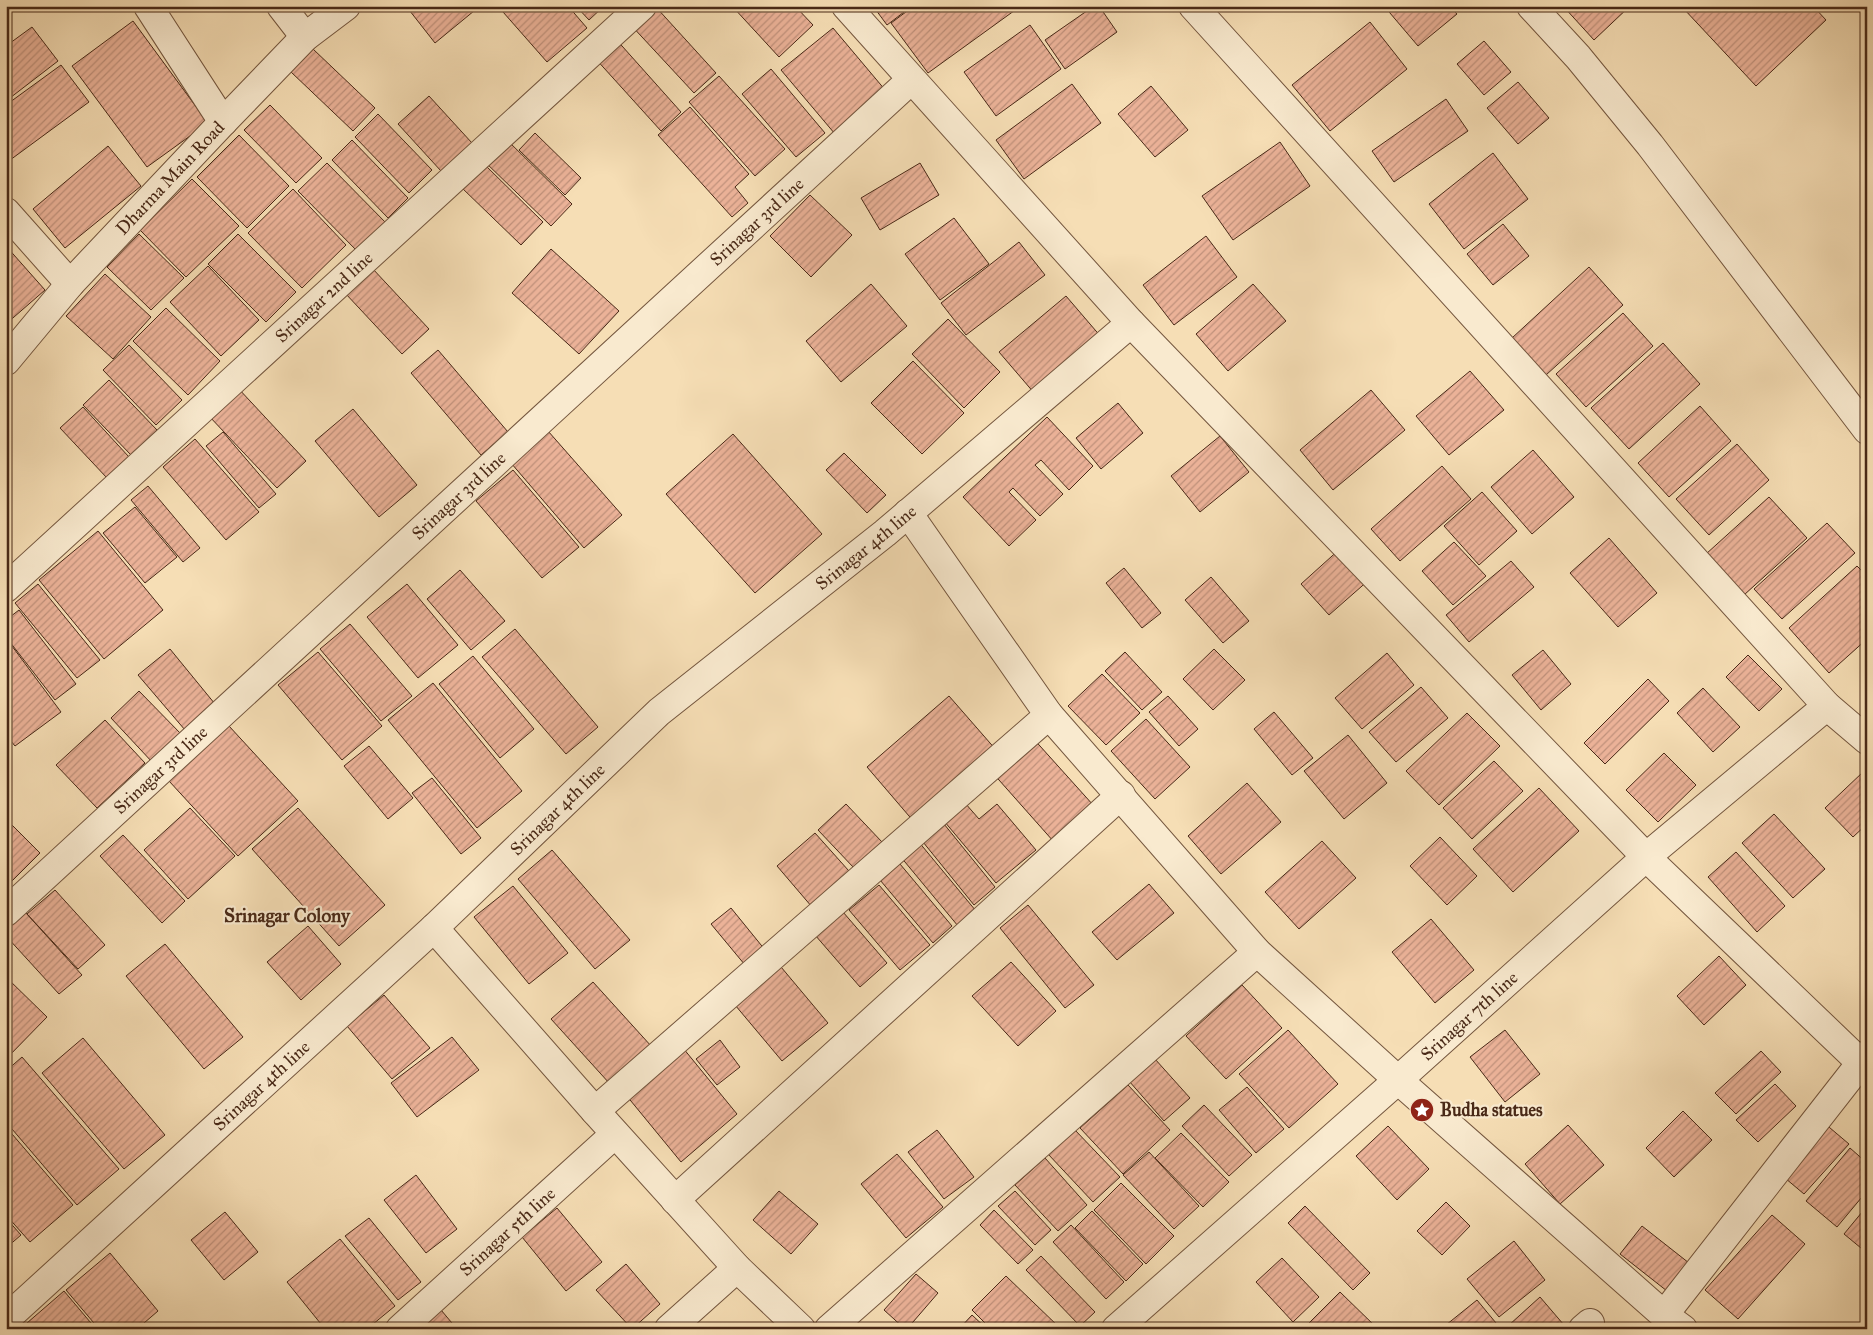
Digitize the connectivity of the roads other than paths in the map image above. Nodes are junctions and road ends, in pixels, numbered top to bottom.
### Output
1 (148, 6) edge
2 (281, 6) edge
3 (346, 6) edge
4 (642, 6) edge
5 (846, 6) edge
6 (1193, 6) edge
7 (1531, 6) edge
8 (305, 37) junction
9 (911, 80) junction
10 (223, 122) junction
11 (6, 212) edge
12 (70, 284) junction
13 (1131, 323) junction
14 (6, 361) edge
15 (1867, 430) edge
16 (908, 513) junction
17 (6, 588) edge
18 (1828, 706) junction
19 (1049, 715) junction
20 (1867, 740) edge
21 (1120, 795) junction
22 (1646, 857) junction
23 (6, 912) edge
24 (434, 928) junction
25 (1257, 952) junction
26 (1863, 1059) edge
27 (1398, 1080) junction
28 (595, 1111) junction
29 (615, 1134) junction
30 (675, 1200) junction
31 (737, 1268) junction
32 (6, 1319) edge
33 (1673, 1322) edge
34 (400, 1329) edge
35 (669, 1329) edge
36 (801, 1329) edge
37 (829, 1329) edge
38 (1116, 1329) edge

1 - 10 street
2 - 8 street
3 - 8 street, Dharma Main Road
4 - 17 street, Srinagar 2nd line
5 - 9 street
6 - 18 street
7 - 15 street
8 - 10 street, Dharma Main Road
9 - 13 street
9 - 23 street, Srinagar 3rd line
10 - 12 street, Dharma Main Road
11 - 12 street
12 - 14 street, Dharma Main Road
13 - 16 street, Srinagar 4th line
13 - 22 street
16 - 19 street
16 - 24 street, Srinagar 4th line
18 - 20 street
18 - 22 street, Srinagar 7th line
19 - 21 street
19 - 28 street
21 - 25 street
21 - 30 street
22 - 26 street
22 - 27 street, Srinagar 7th line
24 - 28 street
24 - 32 street, Srinagar 4th line
25 - 27 street
25 - 37 street
26 - 33 street
27 - 33 street
27 - 38 street, Srinagar 7th line
28 - 29 street
29 - 30 street
29 - 34 street, Srinagar 5th line
30 - 31 street
31 - 35 street
31 - 36 street

